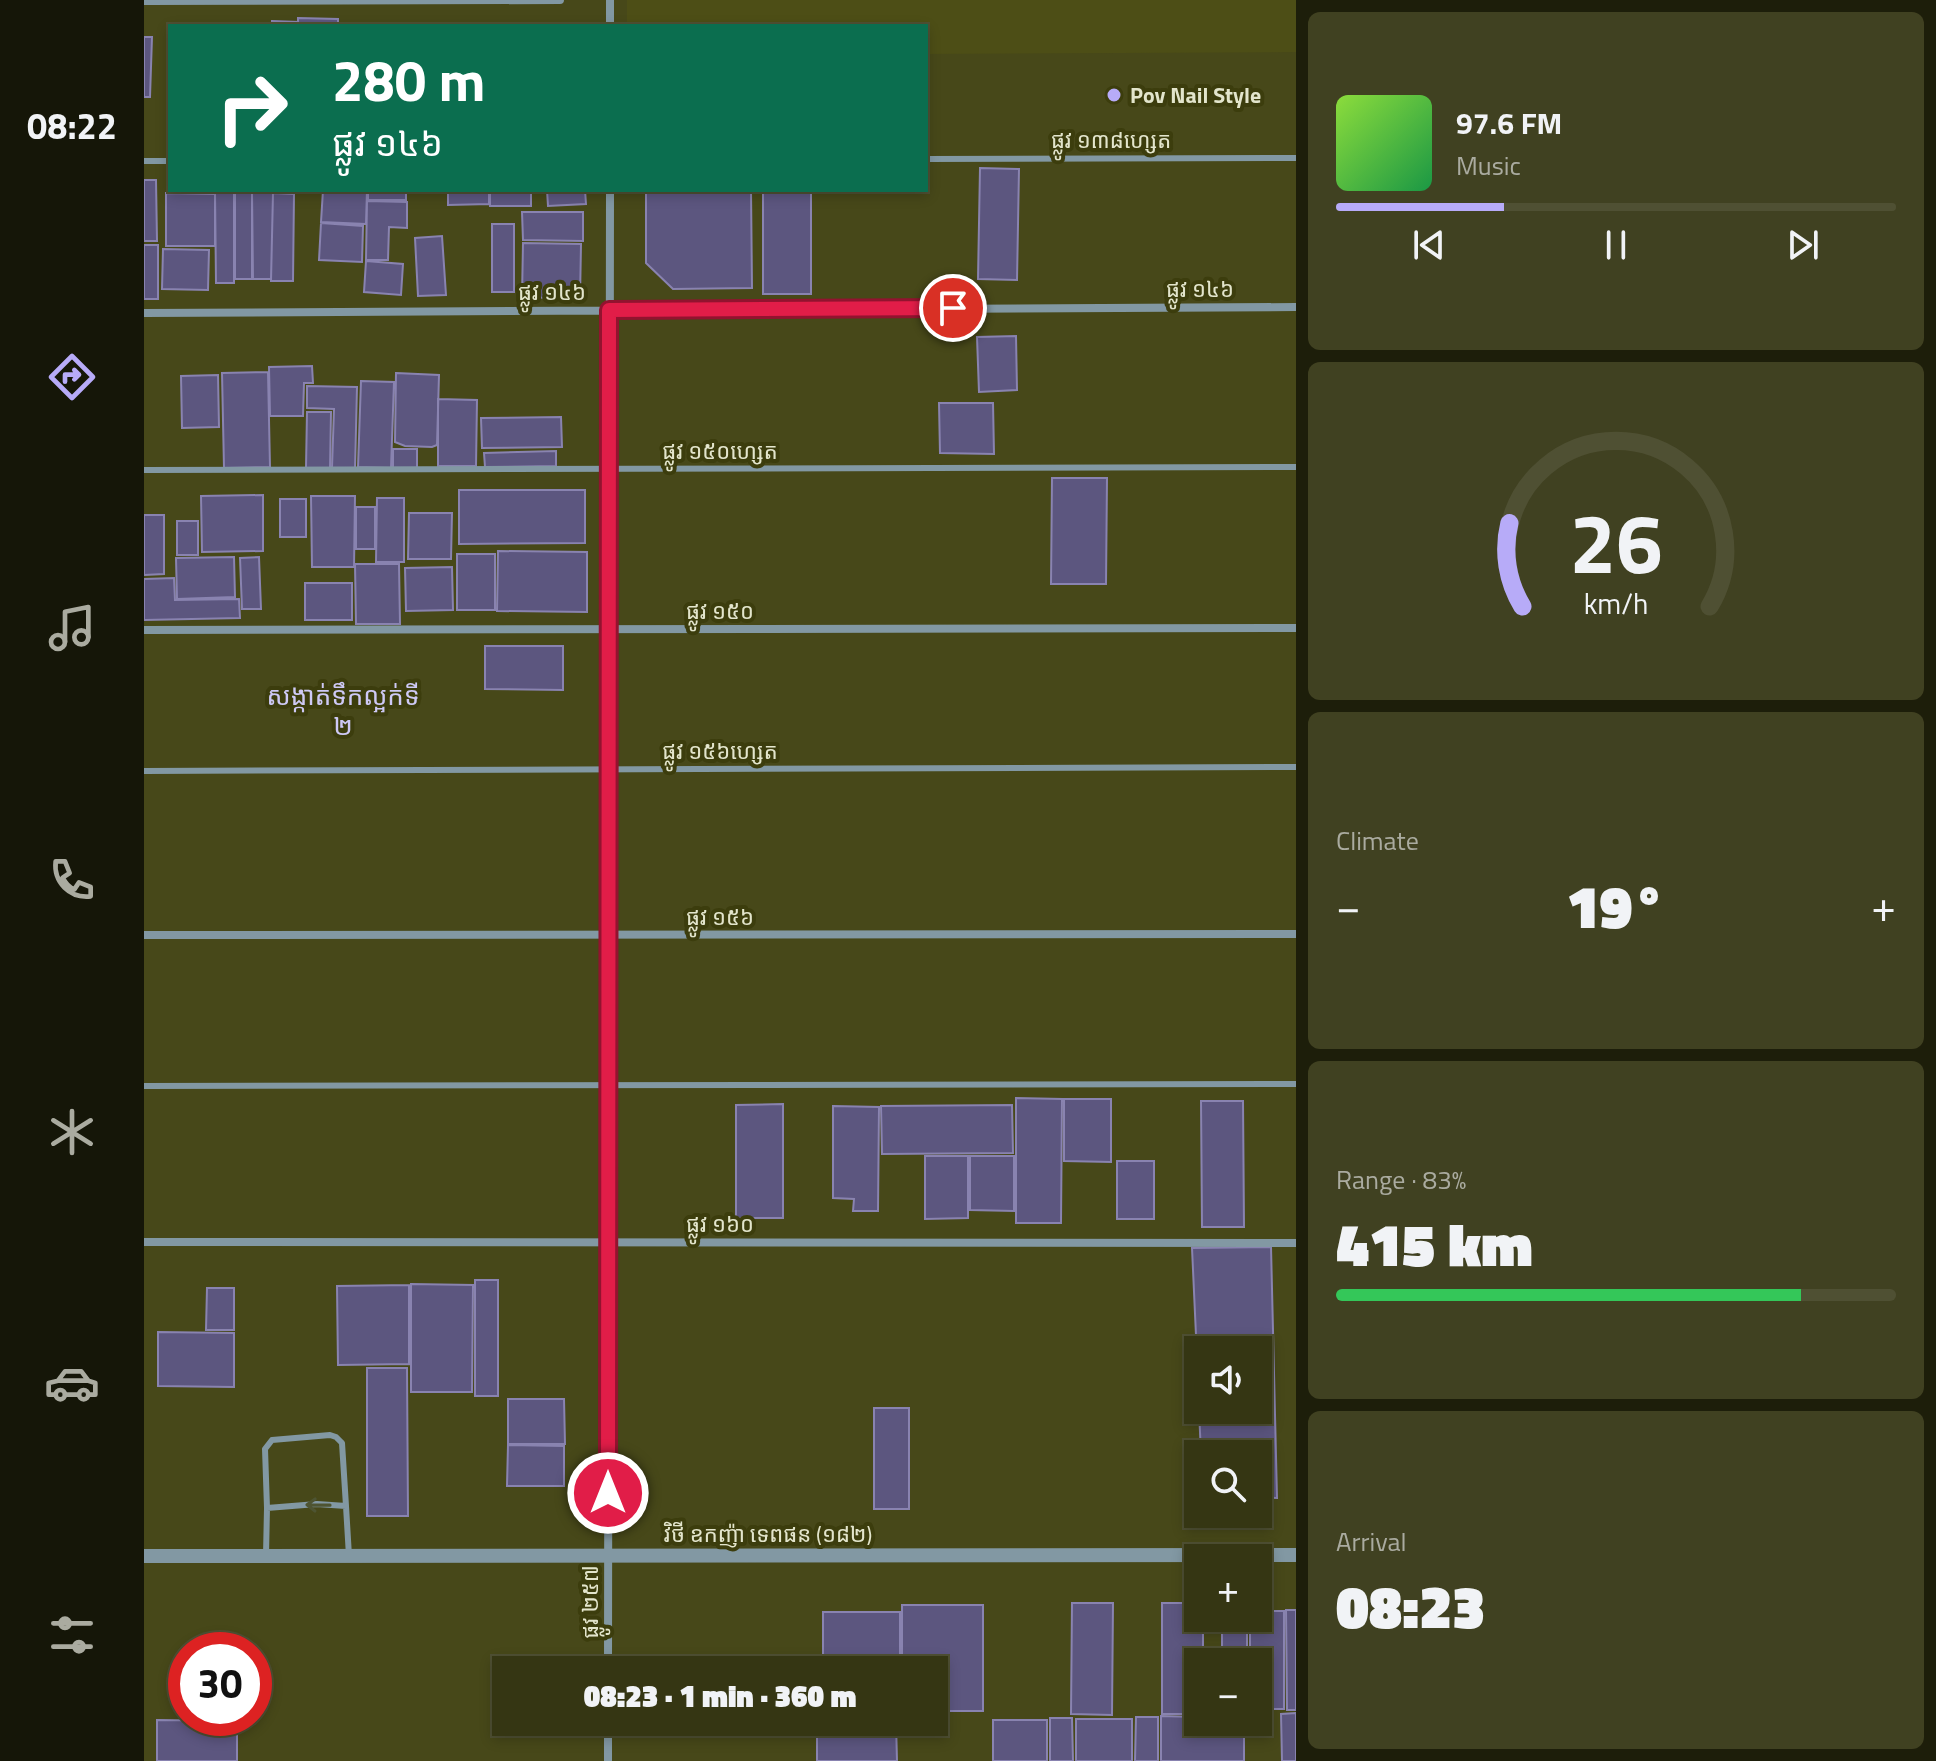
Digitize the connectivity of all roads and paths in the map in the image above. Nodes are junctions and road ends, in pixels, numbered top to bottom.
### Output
1 (560, 0) edge
2 (610, 0) edge
3 (144, 1) edge
4 (610, 24) edge
5 (1296, 158) edge
6 (928, 159) edge
7 (144, 161) edge
8 (168, 161) edge
9 (610, 192) edge
10 (1296, 307) edge
11 (609, 310) junction
12 (144, 313) edge
13 (1296, 467) edge
14 (609, 469) junction
15 (144, 470) edge
16 (1296, 628) edge
17 (609, 629) junction
18 (144, 630) edge
19 (1296, 767) edge
20 (609, 770) junction
21 (144, 771) edge
22 (1296, 934) edge
23 (144, 935) edge
24 (609, 935) junction
25 (609, 1084) junction
26 (1296, 1084) edge
27 (144, 1086) edge
28 (144, 1242) edge
29 (608, 1242) junction
30 (1296, 1243) edge
31 (346, 1506) junction
32 (267, 1508) junction
33 (1296, 1555) edge
34 (144, 1556) edge
35 (266, 1556) junction
36 (349, 1556) junction
37 (608, 1556) junction
38 (608, 1656) edge
39 (608, 1736) edge
40 (608, 1761) edge

1 - 3 street
2 - 4 street
5 - 6 lane, ផ្លូវ ១៣៨ហ្សេត
7 - 8 lane
9 - 11 street, ផ្លូវ ២៥៧
10 - 11 street, ផ្លូវ ១៤៦
11 - 12 street, ផ្លូវ ១៤៦
11 - 14 street, ផ្លូវ ២៥៧
13 - 14 lane, ផ្លូវ ១៥០ហ្សេត
14 - 15 lane, ផ្លូវ ១៥០ហ្សេត
14 - 17 street, ផ្លូវ ២៥៧
16 - 17 street, ផ្លូវ ១៥០
17 - 18 street, ផ្លូវ ១៥០
17 - 20 street, ផ្លូវ ២៥៧
19 - 20 lane, ផ្លូវ ១៥៦ហ្សេត
20 - 21 lane, ផ្លូវ ១៥៦ហ្សេត
20 - 24 street, ផ្លូវ ២៥៧
22 - 24 street, ផ្លូវ ១៥៦
23 - 24 street, ផ្លូវ ១៥៦
24 - 25 street, ផ្លូវ ២៥៧
25 - 26 lane
25 - 27 lane
25 - 29 street, ផ្លូវ ២៥៧
28 - 29 street, ផ្លូវ ១៦០
29 - 30 street, ផ្លូវ ១៦០
29 - 37 street, ផ្លូវ ២៥៧
31 -> 32 lane
31 - 32 lane
31 - 36 lane
32 - 35 lane
33 - 37 street, វិថី ឧកញ៉ា ទេពផន (១៨២)
34 - 35 street, វិថី ឧកញ៉ា ទេពផន (១៨២)
35 - 36 street, វិថី ឧកញ៉ា ទេពផន (១៨២)
36 - 37 street, វិថី ឧកញ៉ា ទេពផន (១៨២)
37 - 38 street, ផ្លូវ ២៥៧
39 - 40 street

